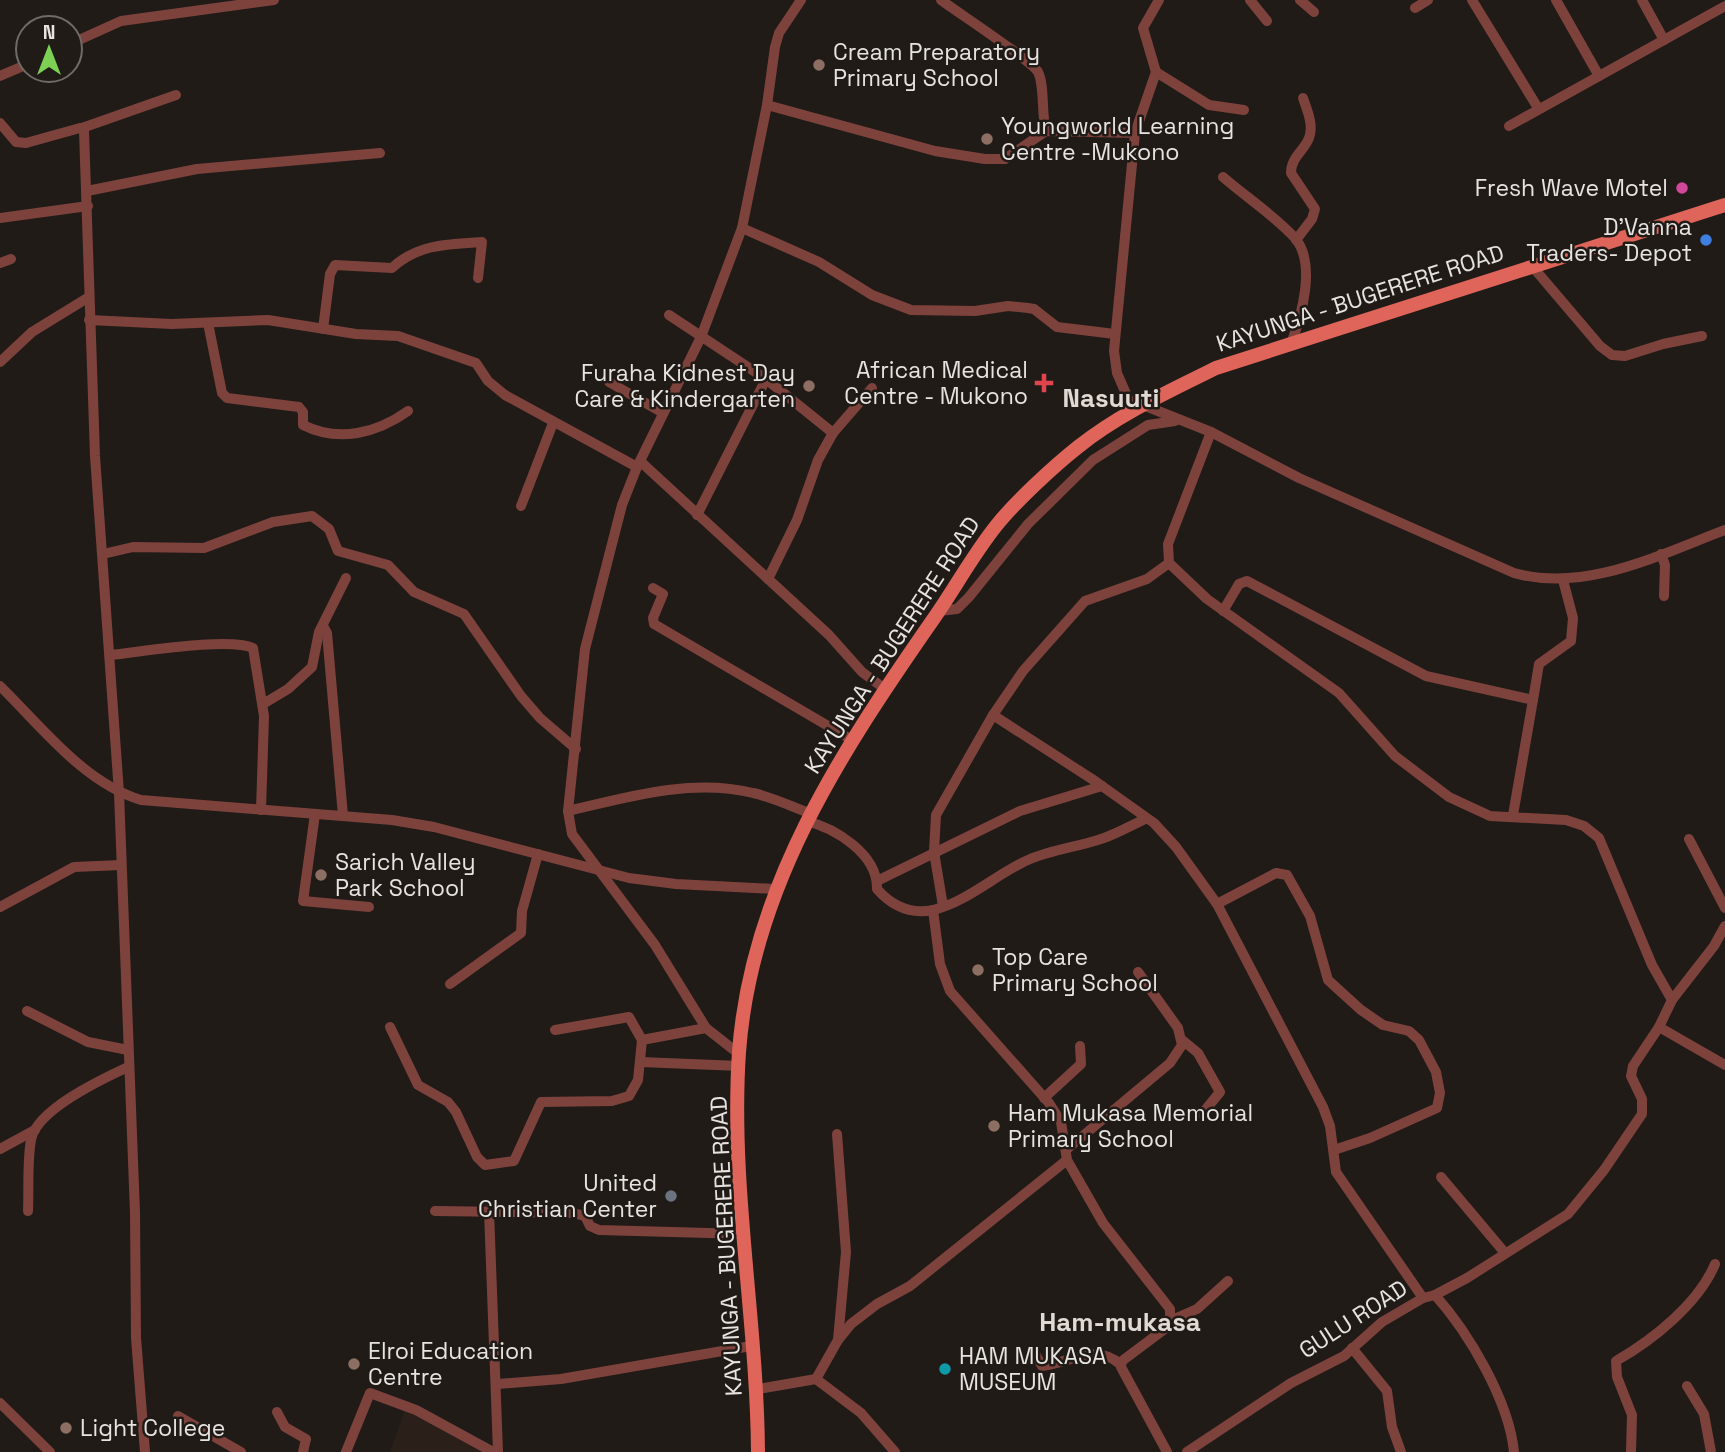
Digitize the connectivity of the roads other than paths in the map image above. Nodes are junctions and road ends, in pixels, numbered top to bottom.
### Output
1 (179, 0) edge
2 (274, 0) edge
3 (802, 0) edge
4 (941, 0) edge
5 (1159, 0) edge
6 (1250, 0) edge
7 (1300, 0) edge
8 (1429, 0) edge
9 (1472, 0) edge
10 (1556, 0) edge
11 (1642, 0) edge
12 (1725, 6) edge
13 (1415, 8) dead end
14 (1314, 12) dead end
15 (184, 13) junction
16 (1267, 21) dead end
17 (84, 38) edge
18 (1664, 40) junction
19 (1156, 72) junction
20 (1599, 76) junction
21 (176, 95) dead end
22 (1303, 98) dead end
23 (767, 105) junction
24 (1538, 108) junction
25 (1244, 110) dead end
26 (0, 123) edge
27 (1509, 126) dead end
28 (82, 128) junction
29 (1046, 131) junction
30 (1135, 133) junction
31 (380, 153) dead end
32 (1223, 177) dead end
33 (87, 191) junction
34 (88, 206) junction
35 (1723, 210) edge
36 (0, 218) edge
37 (742, 228) junction
38 (1296, 240) junction
39 (1532, 266) junction
40 (478, 278) dead end
41 (89, 297) junction
42 (669, 316) dead end
43 (89, 320) junction
44 (208, 323) junction
45 (323, 329) junction
46 (1115, 334) junction
47 (1702, 336) dead end
48 (701, 337) junction
49 (1291, 344) junction
50 (0, 362) edge
51 (766, 379) junction
52 (609, 382) dead end
53 (872, 388) dead end
54 (1138, 408) junction
55 (408, 411) dead end
56 (663, 413) junction
57 (1178, 421) junction
58 (553, 423) junction
59 (1211, 432) junction
60 (833, 433) junction
61 (639, 464) junction
62 (521, 506) dead end
63 (697, 515) junction
64 (1725, 530) edge
65 (103, 554) junction
66 (1661, 554) junction
67 (1169, 563) junction
68 (346, 578) dead end
69 (768, 579) junction
70 (1563, 580) junction
71 (653, 588) dead end
72 (1664, 596) dead end
73 (939, 611) junction
74 (1223, 611) junction
75 (323, 626) junction
76 (110, 655) junction
77 (0, 686) edge
78 (885, 688) junction
79 (1533, 701) junction
80 (263, 704) junction
81 (993, 715) junction
82 (852, 740) junction
83 (576, 749) junction
84 (1102, 786) junction
85 (119, 793) junction
86 (261, 810) junction
87 (568, 811) junction
88 (315, 814) junction
89 (1513, 815) junction
90 (343, 816) junction
91 (807, 817) junction
92 (1145, 819) junction
93 (1689, 839) dead end
94 (934, 852) junction
95 (538, 854) junction
96 (121, 865) junction
97 (604, 872) junction
98 (877, 881) junction
99 (775, 889) junction
100 (1217, 904) junction
101 (0, 907) edge
102 (369, 907) dead end
103 (938, 908) junction
104 (1725, 908) edge
105 (1725, 926) edge
106 (1714, 946) junction
107 (1725, 954) edge
108 (1138, 972) dead end
109 (450, 984) dead end
110 (1672, 1000) junction
111 (27, 1011) dead end
112 (390, 1027) dead end
113 (1659, 1027) junction
114 (706, 1028) junction
115 (555, 1030) dead end
116 (1181, 1039) junction
117 (642, 1040) junction
118 (1080, 1046) dead end
119 (128, 1050) junction
120 (739, 1060) junction
121 (640, 1062) junction
122 (1725, 1065) edge
123 (128, 1067) junction
124 (1044, 1098) junction
125 (1202, 1114) dead end
126 (34, 1130) junction
127 (837, 1133) dead end
128 (0, 1149) edge
129 (1334, 1150) junction
130 (1066, 1155) junction
131 (1441, 1177) dead end
132 (28, 1210) dead end
133 (435, 1210) dead end
134 (489, 1212) junction
135 (745, 1234) junction
136 (1505, 1253) junction
137 (1715, 1264) dead end
138 (1228, 1281) dead end
139 (1436, 1295) junction
140 (1423, 1298) junction
141 (1172, 1320) junction
142 (838, 1340) junction
143 (751, 1346) junction
144 (1352, 1348) junction
145 (1033, 1350) dead end
146 (1121, 1365) junction
147 (816, 1379) junction
148 (498, 1384) junction
149 (1687, 1386) dead end
150 (758, 1389) junction
151 (1, 1406) edge
152 (277, 1412) dead end
153 (178, 1416) dead end
154 (50, 1452) edge
155 (145, 1452) edge
156 (241, 1452) edge
157 (303, 1452) edge
158 (346, 1452) edge
159 (493, 1452) edge
160 (498, 1452) edge
161 (758, 1452) edge
162 (895, 1452) edge
163 (1167, 1452) edge
164 (1187, 1452) edge
165 (1401, 1452) edge
166 (1514, 1452) edge
167 (1632, 1452) edge
168 (1711, 1452) edge

1 - 15 street
2 - 15 street
3 - 23 street
4 - 29 street
5 - 19 street
6 - 16 street
7 - 14 street
8 - 13 street
9 - 24 street
10 - 20 street
11 - 18 street
12 - 18 street
15 - 17 street
18 - 20 street
19 - 25 street
19 - 30 street
20 - 24 street
21 - 28 street
22 - 38 street
23 - 29 street
23 - 37 street
24 - 27 street
26 - 28 street
28 - 33 street
29 - 30 street
30 - 46 street
31 - 33 street
32 - 38 street
33 - 34 street
34 - 36 street
34 - 41 street
35 - 39 main road, KAYUNGA - BUGERERE ROAD
37 - 46 street
37 - 48 street
38 - 49 street
39 - 47 street
39 - 49 main road, KAYUNGA - BUGERERE ROAD
40 - 45 street
41 - 43 street
41 - 50 street
42 - 48 street
43 - 44 street
43 - 65 street
44 - 45 street
44 - 55 street
45 - 58 street
46 - 54 street
48 - 51 street
48 - 56 street
49 - 54 main road, KAYUNGA - BUGERERE ROAD
51 - 60 street
51 - 63 street
52 - 56 street
53 - 60 street
54 - 57 street
54 - 73 main road, KAYUNGA - BUGERERE ROAD
56 - 61 street
57 - 59 street
57 - 73 street
58 - 61 street
58 - 62 street
59 - 67 street
59 - 70 street
60 - 69 street
61 - 63 street
61 - 83 street
63 - 69 street
64 - 66 street
65 - 76 street
65 - 83 street
66 - 70 street
66 - 72 street
67 - 74 street
67 - 81 street
68 - 75 street
69 - 78 street
70 - 79 street
71 - 82 street
73 - 78 main road, KAYUNGA - BUGERERE ROAD
74 - 79 street
74 - 89 street
75 - 80 street
75 - 90 street
76 - 80 street
76 - 85 street
77 - 85 street
78 - 82 main road, KAYUNGA - BUGERERE ROAD
79 - 89 street
80 - 86 street
81 - 84 street
81 - 94 street
82 - 91 main road, KAYUNGA - BUGERERE ROAD
83 - 87 street
84 - 92 street
84 - 94 street
85 - 86 street
85 - 96 street
86 - 88 street
87 - 91 street
87 - 97 street
88 - 90 street
88 - 102 street
89 - 110 street
90 - 95 street
91 - 98 street
91 - 99 main road, KAYUNGA - BUGERERE ROAD
92 - 100 street
92 - 103 street
93 - 104 street
94 - 98 street
94 - 103 street
95 - 97 street
95 - 109 street
96 - 101 street
96 - 119 street
97 - 99 street
97 - 114 street
98 - 103 street
99 - 120 main road, KAYUNGA - BUGERERE ROAD
100 - 129 street
100 - 129 street
103 - 124 street
105 - 106 street
106 - 107 street
106 - 110 street
108 - 116 street
110 - 113 street
111 - 119 street
112 - 121 street
113 - 122 street
113 - 136 street, GULU ROAD
114 - 117 street
114 - 120 street
115 - 117 street
116 - 125 street
116 - 130 street
117 - 121 street
118 - 124 street
119 - 123 street
120 - 121 street
120 - 135 main road, KAYUNGA - BUGERERE ROAD
123 - 126 street
123 - 155 street
124 - 130 street
126 - 128 street
126 - 132 street
127 - 142 street
129 - 140 street
130 - 141 street
130 - 142 street
131 - 136 street
133 - 134 street
134 - 135 street
134 - 148 street
135 - 143 main road, KAYUNGA - BUGERERE ROAD
136 - 139 street, GULU ROAD
137 - 167 street
138 - 141 street
139 - 140 street, GULU ROAD
139 - 166 street
140 - 144 street, GULU ROAD
141 - 146 street
142 - 147 street
143 - 148 street
143 - 150 main road, KAYUNGA - BUGERERE ROAD
144 - 164 street, GULU ROAD
144 - 165 street
145 - 146 street
146 - 163 street
147 - 150 street
147 - 162 street
148 - 160 street
149 - 168 street
150 - 161 main road, KAYUNGA - BUGERERE ROAD
151 - 154 street
152 - 157 street
153 - 156 street
158 - 159 street

